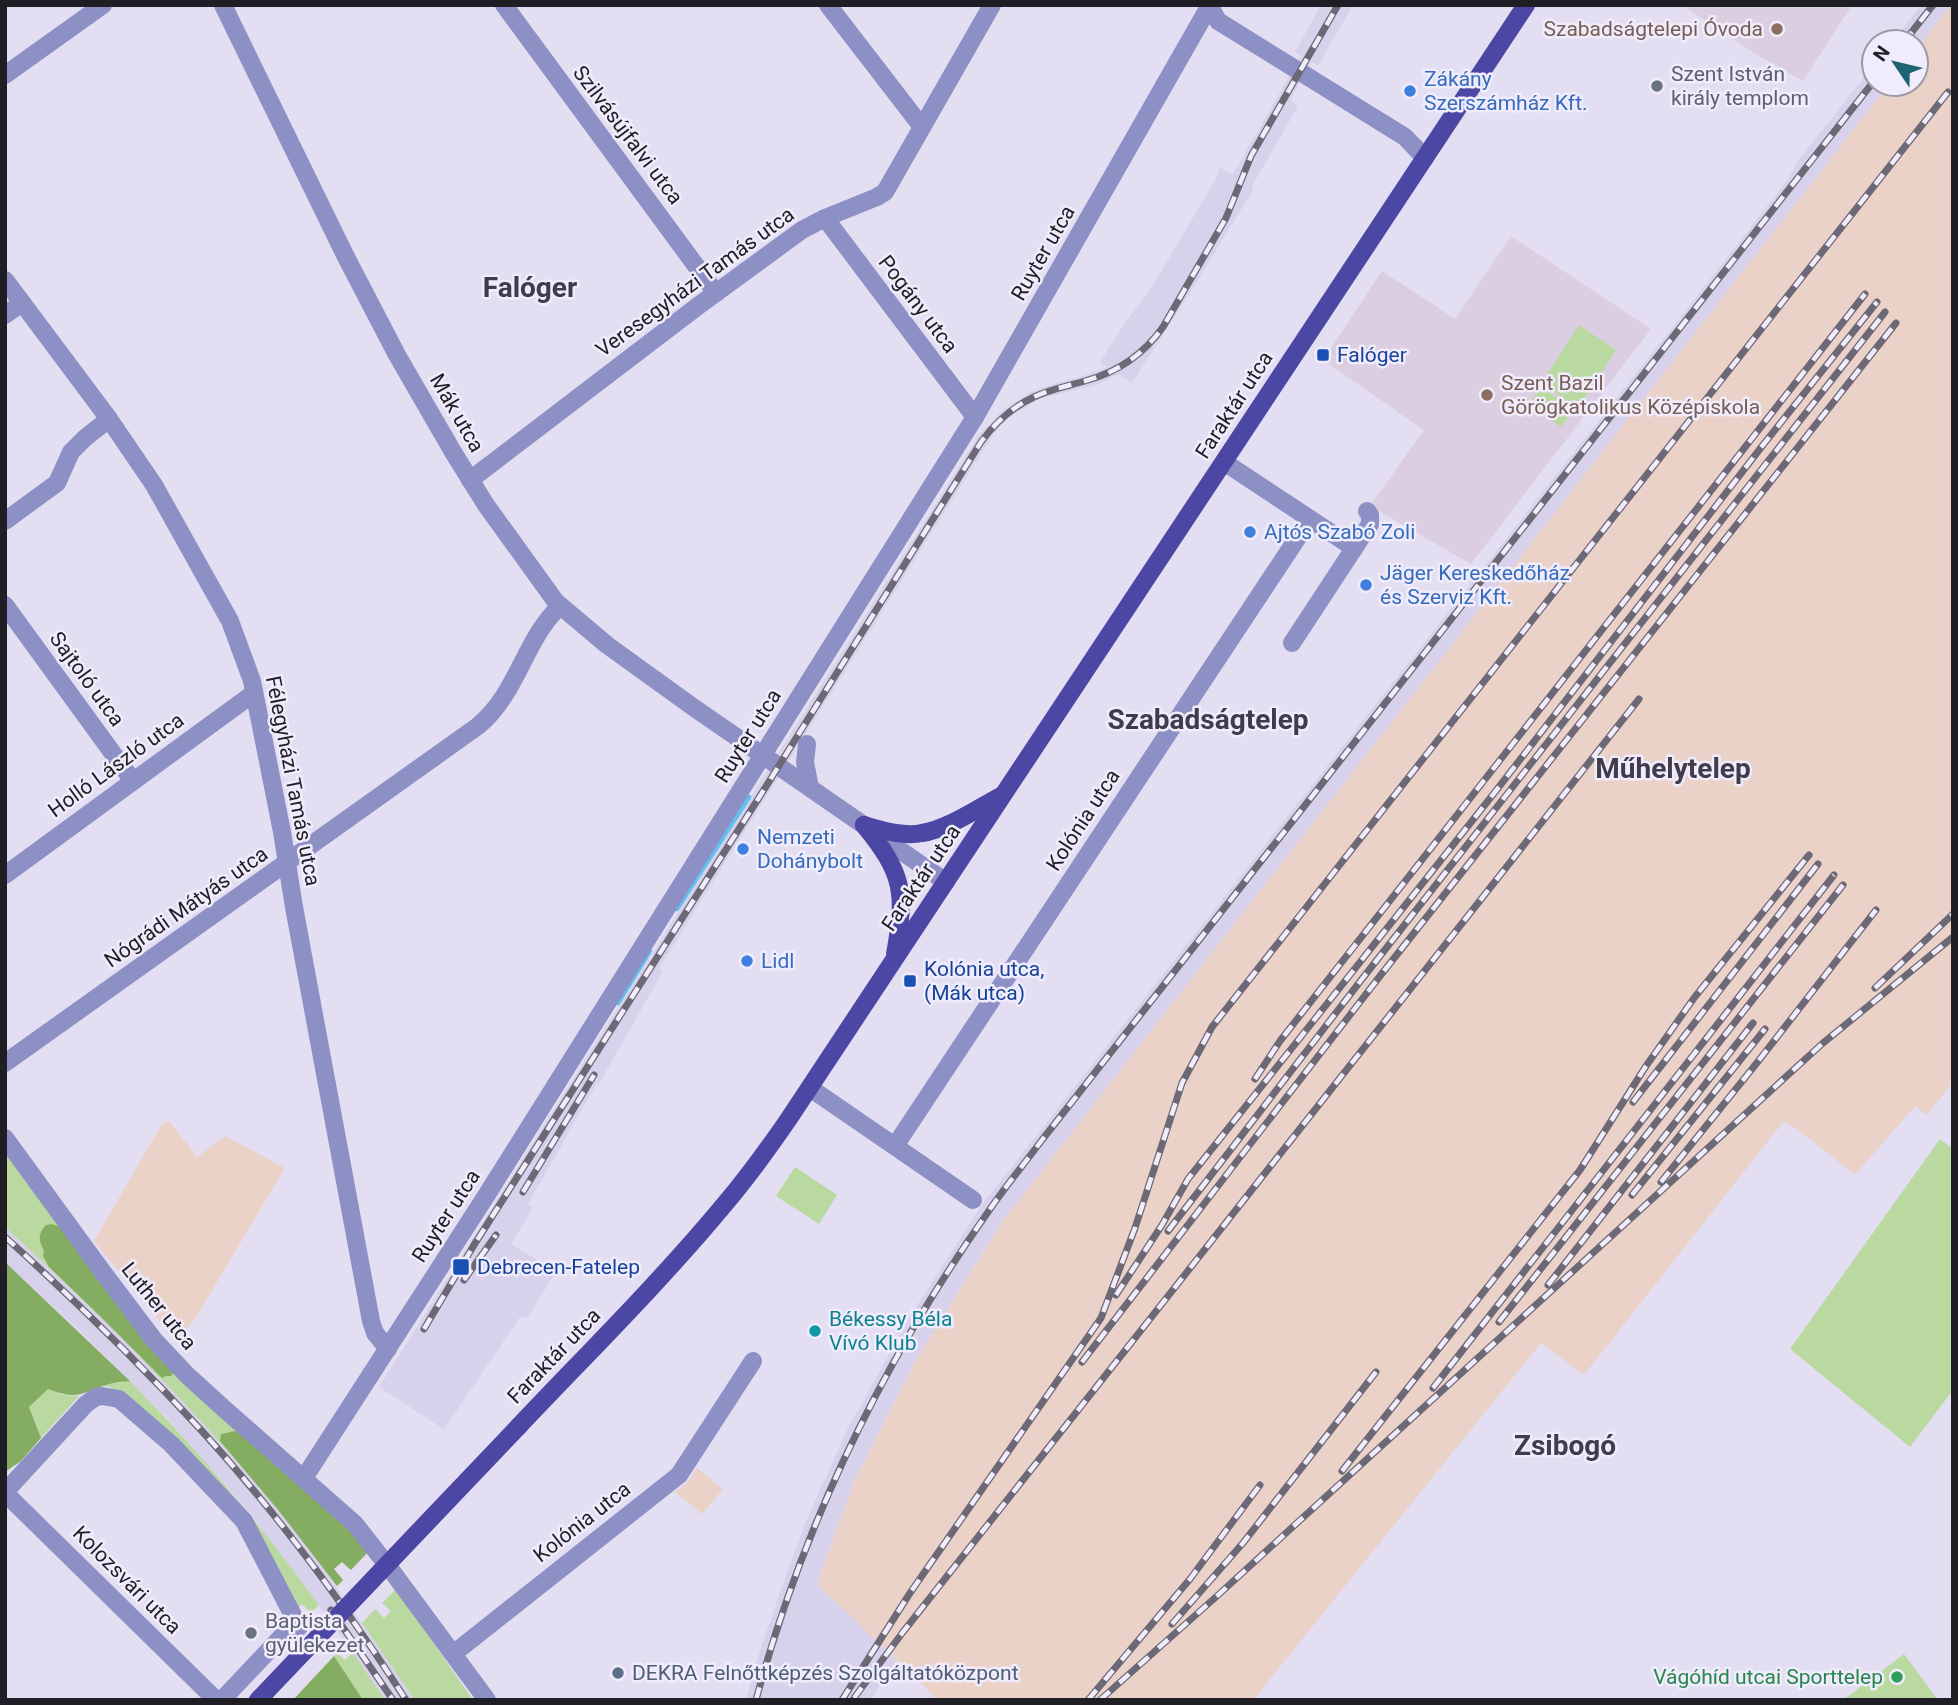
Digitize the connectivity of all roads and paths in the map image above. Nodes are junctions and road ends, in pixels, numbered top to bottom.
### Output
1 (103, 5) edge
2 (223, 5) edge
3 (503, 5) edge
4 (828, 5) edge
5 (992, 5) edge
6 (1209, 5) edge
7 (1526, 5) edge
8 (5, 75) edge
9 (922, 127) junction
10 (1425, 158) junction
11 (825, 218) junction
12 (5, 280) edge
13 (716, 293) junction
14 (22, 303) junction
15 (5, 315) edge
16 (975, 417) junction
17 (109, 419) junction
18 (1224, 463) junction
19 (470, 480) junction
20 (1367, 511) dead end
21 (1310, 519) junction
22 (5, 521) edge
23 (1354, 548) junction
24 (5, 605) edge
25 (560, 606) junction
26 (1292, 643) dead end
27 (254, 693) junction
28 (807, 744) dead end
29 (762, 757) junction
30 (133, 781) junction
31 (810, 788) junction
32 (1005, 793) junction
33 (864, 825) junction
34 (287, 862) junction
35 (5, 874) edge
36 (946, 883) junction
37 (893, 962) junction
38 (5, 1063) edge
39 (810, 1088) junction
40 (5, 1138) edge
41 (895, 1146) junction
42 (973, 1200) dead end
43 (388, 1349) junction
44 (753, 1361) dead end
45 (304, 1478) junction
46 (5, 1492) edge
47 (453, 1654) junction
48 (216, 1700) edge
49 (222, 1700) edge
50 (258, 1700) edge
51 (487, 1700) edge

1 - 8 street
2 - 19 street, Mák utca
3 - 13 street, Szilvásújfalvi utca
4 - 9 street
5 - 9 street, Veresegyházi Tamás utca
6 - 10 street
6 - 16 street, Ruyter utca
7 - 10 main road, Faraktár utca
9 - 11 street, Veresegyházi Tamás utca
10 - 18 main road, Faraktár utca
11 - 13 street, Veresegyházi Tamás utca
11 - 16 street, Pogány utca
12 - 14 street, Félegyházi Tamás utca
13 - 19 street, Veresegyházi Tamás utca
14 - 15 street
14 - 17 street, Félegyházi Tamás utca
16 - 29 street, Ruyter utca
17 - 22 street
17 - 27 street, Félegyházi Tamás utca
18 - 21 street
18 - 32 main road, Faraktár utca
19 - 25 street, Mák utca
20 - 23 street
21 - 23 street
21 - 41 street, Kolónia utca
23 - 26 street
24 - 30 street, Sajtoló utca
25 - 29 street, Mák utca
25 - 34 street, Nógrádi Mátyás utca
27 - 30 street, Holló László utca
27 - 34 street, Félegyházi Tamás utca
28 - 31 street
29 - 31 street, Mák utca
29 - 43 street, Ruyter utca
30 - 35 street, Holló László utca
31 - 33 street, Mák utca
32 - 33 main road
32 - 36 main road, Faraktár utca
33 - 36 street, Mák utca
33 - 37 main road
34 - 38 street, Nógrádi Mátyás utca
34 - 43 street, Félegyházi Tamás utca
36 - 37 main road, Faraktár utca
37 - 39 main road, Faraktár utca
39 - 41 street
39 - 50 main road, Faraktár utca, bridge
40 - 45 street, Luther utca
41 - 42 street
43 - 45 street, Ruyter utca
44 - 47 street, Kolónia utca
45 - 47 street, Luther utca
46 - 48 street, Kolozsvári utca
46 - 49 street
47 - 51 street

